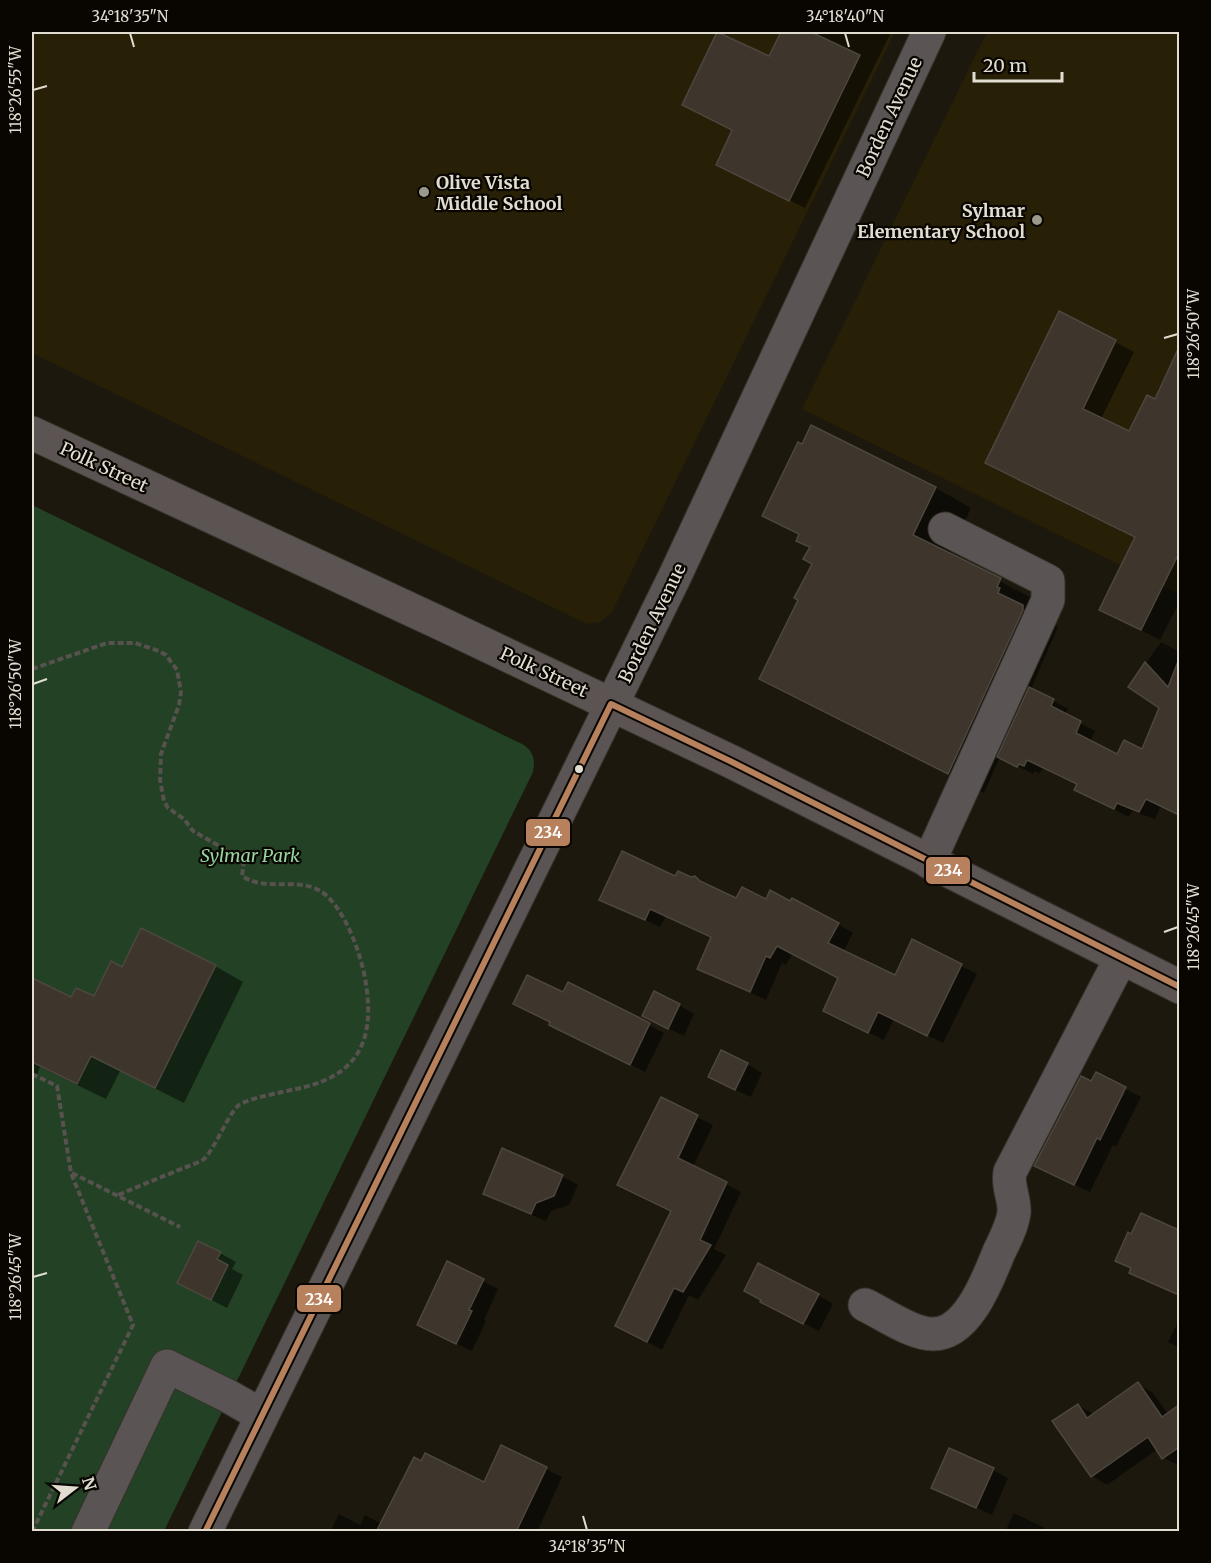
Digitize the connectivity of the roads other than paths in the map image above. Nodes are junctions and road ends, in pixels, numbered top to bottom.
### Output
1 (929, 32) edge
2 (32, 434) edge
3 (945, 529) dead end
4 (611, 704) junction
5 (928, 862) junction
6 (1121, 958) junction
7 (1179, 987) edge
8 (865, 1305) dead end
9 (261, 1415) junction
10 (88, 1532) edge
11 (205, 1532) edge

1 - 4 street, Borden Avenue
2 - 4 main road, Polk Street
3 - 5 street
4 - 5 main road, Polk Street
4 - 9 street, Borden Avenue
5 - 6 main road, Polk Street
6 - 7 main road, Polk Street
6 - 8 street
9 - 10 street
9 - 11 street, Borden Avenue

